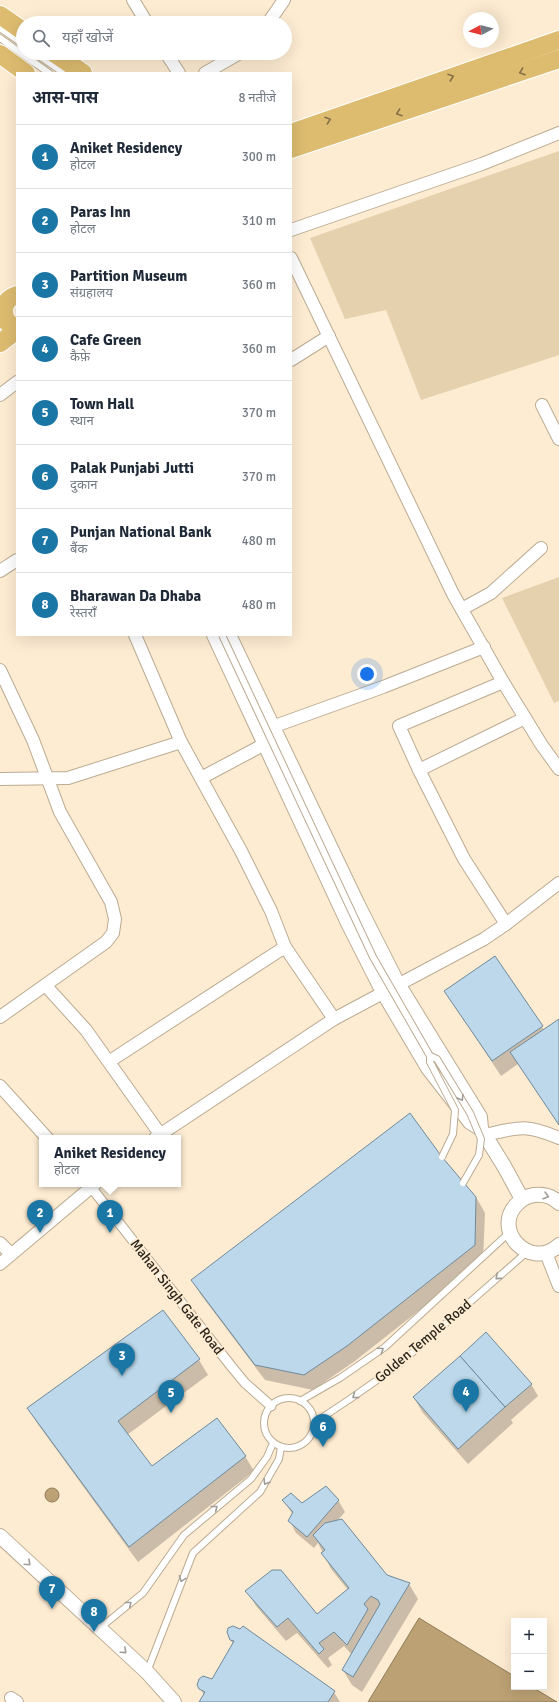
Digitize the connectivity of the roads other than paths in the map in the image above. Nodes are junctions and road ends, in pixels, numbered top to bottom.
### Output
1 (133, 0) edge
2 (284, 0) edge
3 (0, 15) edge
4 (143, 16) edge
5 (273, 16) edge
6 (16, 26) edge
7 (0, 28) edge
8 (0, 38) edge
9 (16, 39) edge
10 (559, 40) edge
11 (16, 49) edge
12 (0, 54) edge
13 (559, 59) edge
14 (31, 60) edge
15 (45, 60) edge
16 (64, 60) edge
17 (171, 60) edge
18 (228, 60) edge
19 (25, 72) edge
20 (48, 72) edge
21 (63, 72) edge
22 (82, 72) edge
23 (178, 72) edge
24 (207, 72) edge
25 (292, 133) edge
26 (559, 133) edge
27 (292, 149) edge
28 (292, 230) edge
29 (292, 260) edge
30 (11, 300) edge
31 (16, 328) edge
32 (16, 330) edge
33 (329, 336) junction
34 (0, 343) edge
35 (292, 359) edge
36 (16, 383) edge
37 (0, 395) edge
38 (542, 405) dead end
39 (559, 439) edge
40 (541, 548) dead end
41 (16, 561) edge
42 (0, 571) edge
43 (462, 609) junction
44 (135, 636) edge
45 (214, 636) edge
46 (222, 636) edge
47 (229, 636) edge
48 (484, 647) junction
49 (0, 670) edge
50 (503, 682) junction
51 (525, 718) junction
52 (272, 727) junction
53 (181, 742) junction
54 (263, 745) junction
55 (559, 769) edge
56 (418, 770) junction
57 (201, 778) junction
58 (0, 779) edge
59 (46, 779) junction
60 (559, 883) edge
61 (506, 924) junction
62 (285, 947) junction
63 (398, 984) junction
64 (46, 986) junction
65 (383, 992) junction
66 (0, 1017) edge
67 (334, 1019) junction
68 (430, 1056) junction
69 (110, 1061) junction
70 (0, 1086) edge
71 (483, 1132) junction
72 (44, 1135) edge
73 (157, 1135) edge
74 (160, 1135) edge
75 (559, 1138) edge
76 (442, 1158) dead end
77 (463, 1183) dead end
78 (90, 1187) edge
79 (94, 1187) edge
80 (522, 1199) junction
81 (559, 1203) edge
82 (510, 1232) junction
83 (0, 1243) edge
84 (559, 1245) edge
85 (527, 1252) junction
86 (546, 1253) junction
87 (11, 1254) junction
88 (0, 1264) edge
89 (559, 1286) edge
90 (300, 1401) junction
91 (271, 1406) junction
92 (314, 1423) junction
93 (274, 1443) junction
94 (281, 1447) junction
95 (0, 1536) edge
96 (99, 1629) junction
97 (147, 1672) junction
98 (174, 1702) edge

1 - 4 street
2 - 5 street
3 - 6 main road
7 - 9 lane
8 - 11 lane
25 -> 10 main road
12 - 19 main road
13 -> 27 main road
14 - 20 lane
15 - 21 lane
16 - 22 main road
17 - 23 street
18 - 24 street
26 - 28 street
29 - 33 street
30 - 31 main road
32 - 34 main road
33 - 35 street
33 - 43 street
36 - 37 street
38 - 39 street
40 - 43 street
41 - 42 street
43 - 48 street
44 - 53 street
45 - 54 street
46 - 68 lane, bridge
47 - 52 street
48 - 50 street
48 - 52 street
49 - 59 street
50 - 51 street
50 - 56 street
51 - 55 street
51 - 56 street
52 - 63 street
53 - 57 street
53 - 59 street
54 - 57 street
54 - 65 street
56 - 61 street
57 - 62 street
58 - 59 street
59 - 64 street
60 - 61 street
61 - 63 street
62 - 67 street
62 - 69 street
63 - 65 street
63 - 71 street
64 - 66 street
64 - 69 street
65 - 67 street
65 - 71 street
67 - 74 street
68 - 76 lane, bridge
68 -> 77 lane, bridge
69 - 73 street
70 - 72 street
71 - 75 street
71 - 80 street
78 - 87 street
79 - 91 street, Mahan Singh Gate Road
80 -> 81 street
80 - 82 street
82 - 85 street
90 -> 82 lane, Golden Temple Road
83 - 87 street
84 - 86 street
85 - 86 street
85 -> 92 lane, Golden Temple Road
86 - 89 street
87 - 88 street
90 - 91 lane
90 - 92 lane
91 - 93 lane
92 - 94 lane
93 - 94 lane
96 -> 93 lane
94 -> 97 lane
95 -> 96 street
96 -> 97 street
97 - 98 street

